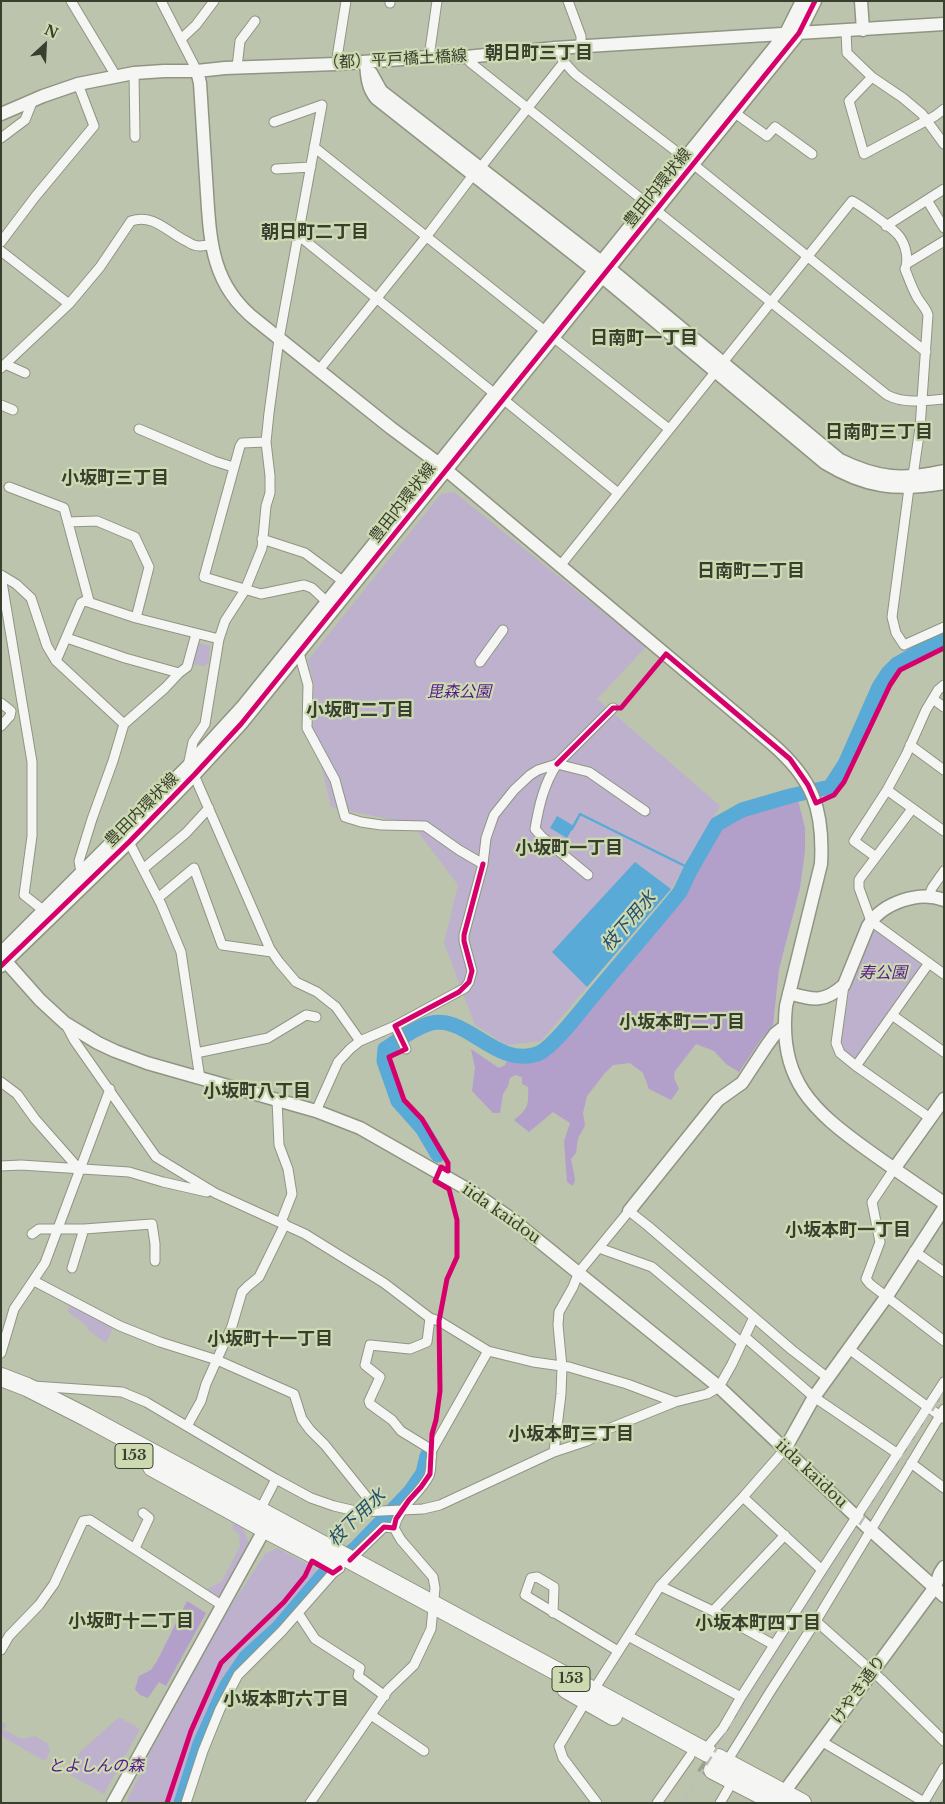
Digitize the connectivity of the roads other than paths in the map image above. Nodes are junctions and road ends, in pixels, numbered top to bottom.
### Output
1 (70, 1) edge
2 (161, 1) edge
3 (214, 1) edge
4 (346, 1) edge
5 (437, 1) edge
6 (568, 1) edge
7 (802, 1) edge
8 (815, 1) edge
9 (861, 1) edge
10 (255, 20) dead end
11 (944, 24) edge
12 (862, 30) junction
13 (846, 31) junction
14 (786, 33) junction
15 (799, 33) junction
16 (181, 39) junction
17 (581, 46) junction
18 (555, 48) junction
19 (429, 57) junction
20 (466, 57) junction
21 (366, 62) junction
22 (564, 62) junction
23 (336, 64) junction
24 (236, 67) junction
25 (197, 72) junction
26 (134, 74) junction
27 (116, 76) junction
28 (872, 77) junction
29 (78, 84) junction
30 (33, 100) junction
31 (528, 108) junction
32 (944, 109) edge
33 (735, 113) junction
34 (1, 114) edge
35 (928, 120) junction
36 (274, 122) dead end
37 (135, 137) dead end
38 (1, 138) edge
39 (944, 144) edge
40 (314, 147) junction
41 (812, 154) dead end
42 (689, 161) junction
43 (310, 167) junction
44 (276, 169) dead end
45 (477, 171) junction
46 (944, 189) edge
47 (927, 200) junction
48 (653, 208) junction
49 (886, 226) junction
50 (944, 228) edge
51 (298, 235) junction
52 (426, 237) junction
53 (944, 241) edge
54 (1, 242) edge
55 (211, 245) junction
56 (1, 251) edge
57 (807, 256) junction
58 (908, 264) junction
59 (601, 269) junction
60 (377, 298) junction
61 (771, 303) junction
62 (68, 304) junction
63 (549, 334) junction
64 (280, 339) junction
65 (926, 352) junction
66 (3, 366) edge
67 (719, 366) junction
68 (319, 370) junction
69 (25, 373) dead end
70 (499, 397) junction
71 (944, 399) edge
72 (922, 402) junction
73 (1, 405) edge
74 (13, 410) dead end
75 (139, 429) dead end
76 (669, 429) junction
77 (266, 442) junction
78 (233, 467) junction
79 (441, 467) junction
80 (944, 471) edge
81 (911, 482) junction
82 (944, 483) edge
83 (9, 487) dead end
84 (618, 493) junction
85 (68, 522) junction
86 (262, 540) junction
87 (560, 566) junction
88 (1, 576) edge
89 (344, 582) junction
90 (245, 590) junction
91 (89, 601) junction
92 (327, 602) junction
93 (136, 618) junction
94 (944, 627) edge
95 (503, 630) dead end
96 (196, 634) junction
97 (67, 638) junction
98 (219, 639) junction
99 (299, 653) junction
100 (56, 662) junction
101 (480, 662) dead end
102 (179, 673) junction
103 (944, 685) edge
104 (932, 699) junction
105 (1, 703) edge
106 (944, 707) edge
107 (612, 708) dead end
108 (124, 724) junction
109 (1, 726) edge
110 (910, 745) junction
111 (557, 764) junction
112 (944, 770) edge
113 (191, 771) junction
114 (887, 790) junction
115 (209, 808) junction
116 (912, 809) junction
117 (645, 811) dead end
118 (944, 832) edge
119 (129, 842) junction
120 (876, 857) junction
121 (483, 864) junction
122 (143, 869) junction
123 (944, 870) edge
124 (81, 872) junction
125 (588, 874) dead end
126 (929, 896) junction
127 (158, 898) junction
128 (944, 900) edge
129 (43, 910) junction
130 (871, 921) junction
131 (272, 952) junction
132 (2, 959) edge
133 (928, 963) junction
134 (944, 974) edge
135 (844, 985) junction
136 (789, 993) junction
137 (892, 1015) junction
138 (316, 1017) dead end
139 (65, 1023) junction
140 (395, 1027) junction
141 (784, 1027) junction
142 (360, 1041) junction
143 (406, 1048) dead end
144 (944, 1052) edge
145 (196, 1053) junction
146 (856, 1066) junction
147 (200, 1079) junction
148 (1, 1082) edge
149 (110, 1089) junction
150 (944, 1099) edge
151 (277, 1100) junction
152 (316, 1111) junction
153 (930, 1118) junction
154 (1, 1166) edge
155 (79, 1169) junction
156 (894, 1169) junction
157 (215, 1193) junction
158 (944, 1204) edge
159 (944, 1208) edge
160 (629, 1211) junction
161 (283, 1223) junction
162 (57, 1229) junction
163 (84, 1229) junction
164 (32, 1234) dead end
165 (599, 1248) junction
166 (914, 1252) junction
167 (155, 1261) dead end
168 (72, 1268) dead end
169 (579, 1272) junction
170 (944, 1272) edge
171 (34, 1281) junction
172 (886, 1296) junction
173 (754, 1317) junction
174 (430, 1318) junction
175 (744, 1340) junction
176 (944, 1341) edge
177 (849, 1349) junction
178 (488, 1351) junction
179 (1, 1352) edge
180 (217, 1360) junction
181 (562, 1367) junction
182 (1, 1377) edge
183 (828, 1378) junction
184 (944, 1382) edge
185 (27, 1387) junction
186 (719, 1387) junction
187 (1, 1388) edge
188 (70, 1388) junction
189 (814, 1397) junction
190 (675, 1402) junction
191 (62, 1406) junction
192 (928, 1406) junction
193 (942, 1414) edge
194 (187, 1426) junction
195 (431, 1449) junction
196 (785, 1449) junction
197 (554, 1452) junction
198 (898, 1454) junction
199 (911, 1463) junction
200 (276, 1479) junction
201 (944, 1488) edge
202 (743, 1497) junction
203 (382, 1511) junction
204 (402, 1511) junction
205 (143, 1513) dead end
206 (857, 1517) junction
207 (265, 1520) junction
208 (394, 1528) junction
209 (871, 1530) junction
210 (784, 1535) junction
211 (135, 1548) junction
212 (340, 1561) junction
213 (944, 1567) edge
214 (822, 1570) junction
215 (660, 1586) junction
216 (941, 1588) edge
217 (223, 1606) junction
218 (433, 1611) junction
219 (713, 1611) junction
220 (298, 1613) junction
221 (553, 1613) dead end
222 (816, 1621) junction
223 (628, 1636) junction
224 (774, 1645) junction
225 (1, 1650) edge
226 (618, 1651) junction
227 (872, 1672) junction
228 (385, 1696) junction
229 (590, 1696) junction
230 (741, 1698) junction
231 (371, 1716) junction
232 (822, 1740) junction
233 (944, 1741) edge
234 (424, 1751) dead end
235 (712, 1762) junction
236 (944, 1768) edge
237 (779, 1799) edge
238 (924, 1802) edge
239 (113, 1803) edge
240 (186, 1803) edge
241 (310, 1803) edge
242 (597, 1803) edge
243 (657, 1803) edge
244 (720, 1803) edge
245 (802, 1803) edge

1 - 27 street
2 - 16 street
3 - 16 street
4 - 23 street
5 - 19 street
6 - 17 street
7 - 14 street, 豊田内環状線
8 - 15 street, 豊田内環状線
9 - 12 street
10 - 24 street
11 - 12 street, （都）平戸橋土橋線
12 - 13 street, （都）平戸橋土橋線
13 - 15 street, （都）平戸橋土橋線
13 - 28 street
14 - 15 street, （都）平戸橋土橋線
14 - 17 street, （都）平戸橋土橋線
14 - 42 street, 豊田内環状線
15 - 33 street, 豊田内環状線
16 - 25 street
17 - 18 street, （都）平戸橋土橋線
18 - 20 street, （都）平戸橋土橋線
18 - 22 street
19 - 20 street, （都）平戸橋土橋線
19 - 21 street, （都）平戸橋土橋線
20 - 31 street
21 - 23 street, （都）平戸橋土橋線
21 - 45 street
22 - 31 street
22 - 42 street
23 - 24 street, （都）平戸橋土橋線
24 - 25 street, （都）平戸橋土橋線
25 - 26 street, （都）平戸橋土橋線
25 - 55 street
26 - 27 street, （都）平戸橋土橋線
26 - 37 street
27 - 29 street, （都）平戸橋土橋線
28 - 35 street
28 - 35 street
29 - 30 street, （都）平戸橋土橋線
29 - 54 street
30 - 34 street, （都）平戸橋土橋線
30 - 38 street
31 - 45 street
31 - 48 street
32 - 35 street
33 - 41 street
33 - 42 street, 豊田内環状線
35 - 39 street
36 - 40 street
40 - 43 street
40 - 52 street
42 - 48 street, 豊田内環状線
42 - 57 street
43 - 44 street
43 - 51 street
45 - 52 street
45 - 59 street
46 - 47 street
47 - 49 street
47 - 50 street
48 - 59 street, 豊田内環状線
48 - 61 street
49 - 57 street
49 - 58 street
51 - 60 street
51 - 64 street
52 - 60 street
52 - 63 street
53 - 58 street
55 - 62 street
55 - 64 street
56 - 62 street
57 - 61 street
57 - 65 street
58 - 65 street
59 - 63 street, 豊田内環状線
59 - 67 street
60 - 68 street
60 - 70 street
61 - 67 street
61 - 72 street
62 - 66 street
63 - 70 street, 豊田内環状線
63 - 76 street
64 - 68 street
64 - 77 street
65 - 72 street
66 - 69 street
67 - 76 street
67 - 81 street
68 - 79 street
70 - 79 street, 豊田内環状線
70 - 84 street
71 - 72 street
72 - 81 street
73 - 74 street
75 - 78 street
76 - 84 street
77 - 78 street
77 - 86 street
78 - 90 street
79 - 87 street
79 - 89 street, 豊田内環状線
79 - 99 street, 豊田内環状線
80 - 81 street
81 - 82 street
81 - 94 street
83 - 85 street
84 - 87 street
85 - 91 street
85 - 93 street
86 - 89 street
86 - 90 street
87 - 136 street
88 - 100 street
88 - 129 street
89 - 92 street, 豊田内環状線
90 - 92 street
90 - 98 street
91 - 93 street
91 - 97 street
92 - 113 street, 豊田内環状線
93 - 96 street
95 - 101 street
96 - 98 street
96 - 102 street
97 - 100 street
97 - 102 street
98 - 113 street
99 - 113 street, 豊田内環状線
99 - 121 street
100 - 108 street
102 - 108 street
103 - 104 street
104 - 106 street
104 - 110 street
105 - 109 street
107 - 111 street
108 - 124 street
110 - 112 street
110 - 114 street
111 - 117 street
111 - 121 street
111 - 125 street
113 - 115 street
113 - 119 street, 豊田内環状線
113 - 124 street, 豊田内環状線
114 - 116 street
114 - 120 street
115 - 122 street
115 - 131 street
116 - 118 street
116 - 120 street
119 - 122 street
119 - 132 street, 豊田内環状線
120 - 130 street
121 - 140 street
122 - 127 street
123 - 126 street
124 - 129 street, 豊田内環状線
126 - 128 street
126 - 130 street
127 - 131 street
127 - 145 street
129 - 132 street, 豊田内環状線
130 - 133 street
130 - 135 street
131 - 142 street
132 - 139 street, iida kaidou
133 - 134 street
133 - 137 street
135 - 136 street
135 - 146 street
136 - 141 street
137 - 144 street
137 - 146 street
138 - 145 street
139 - 147 street, iida kaidou
139 - 149 street
140 - 142 street
140 - 143 street
141 - 156 street
141 - 160 street
142 - 152 street
145 - 147 street
146 - 153 street
147 - 151 street, iida kaidou
148 - 155 street
149 - 155 street
149 - 157 street
150 - 153 street
151 - 152 street, iida kaidou
151 - 161 street
152 - 169 street, iida kaidou
153 - 156 street
154 - 155 street
155 - 157 street
155 - 162 street
156 - 158 street
156 - 172 street
157 - 161 street
159 - 166 street
160 - 165 street
160 - 173 street
161 - 174 street
161 - 180 street
162 - 163 street
162 - 164 street
162 - 171 street
163 - 167 street
163 - 168 street
165 - 169 street
165 - 175 street
166 - 170 street
166 - 172 street
169 - 181 street
169 - 186 street, iida kaidou
171 - 179 street
171 - 180 street
172 - 176 street
172 - 177 street
173 - 175 street
173 - 183 street
174 - 178 street
174 - 195 street
175 - 186 street
175 - 189 street
177 - 183 street
177 - 192 street
178 - 181 street
178 - 195 street
180 - 194 street
180 - 203 street
181 - 190 street
181 - 197 street
182 - 185 highway, 153
183 - 189 street
184 - 192 street
185 - 188 street
185 - 191 highway, 153
186 - 190 street
186 - 196 street, iida kaidou
187 - 207 highway, 153
188 - 191 street
188 - 194 street
189 - 196 street
189 - 198 street
190 - 197 street
191 - 207 highway, 153
192 - 193 street
192 - 198 street
193 - 199 street
194 - 200 street
195 - 204 street
196 - 202 street
196 - 206 street, iida kaidou
197 - 204 street
198 - 206 street
199 - 201 street
199 - 209 street
200 - 203 street
200 - 207 street
202 - 210 street
202 - 215 street
203 - 204 street
204 - 208 street
205 - 211 street
206 - 209 street, iida kaidou
206 - 214 street
207 - 212 highway, 153
207 - 217 street
208 - 212 street
208 - 218 street
209 - 216 street, iida kaidou
209 - 222 street
210 - 214 street
210 - 219 street
211 - 217 street
211 - 225 street
212 - 218 highway, 153
212 - 220 street
213 - 216 street, けやき通り
214 - 224 street
215 - 219 street
215 - 223 street
216 - 227 street, けやき通り
217 - 239 street
218 - 228 street
218 - 229 highway, 153
219 - 224 street
220 - 228 street
220 - 240 street
221 - 226 street
222 - 227 street
222 - 235 street
223 - 226 street
223 - 230 street
224 - 230 street
226 - 229 street
227 - 232 street, けやき通り
227 - 233 street
228 - 231 street
229 - 235 highway, 153
229 - 242 street
230 - 235 street
231 - 234 street
231 - 241 street
232 - 237 street, けやき通り
232 - 238 street
235 - 237 highway, 153
235 - 243 street
235 - 244 street
236 - 238 street
237 - 245 highway, 153

